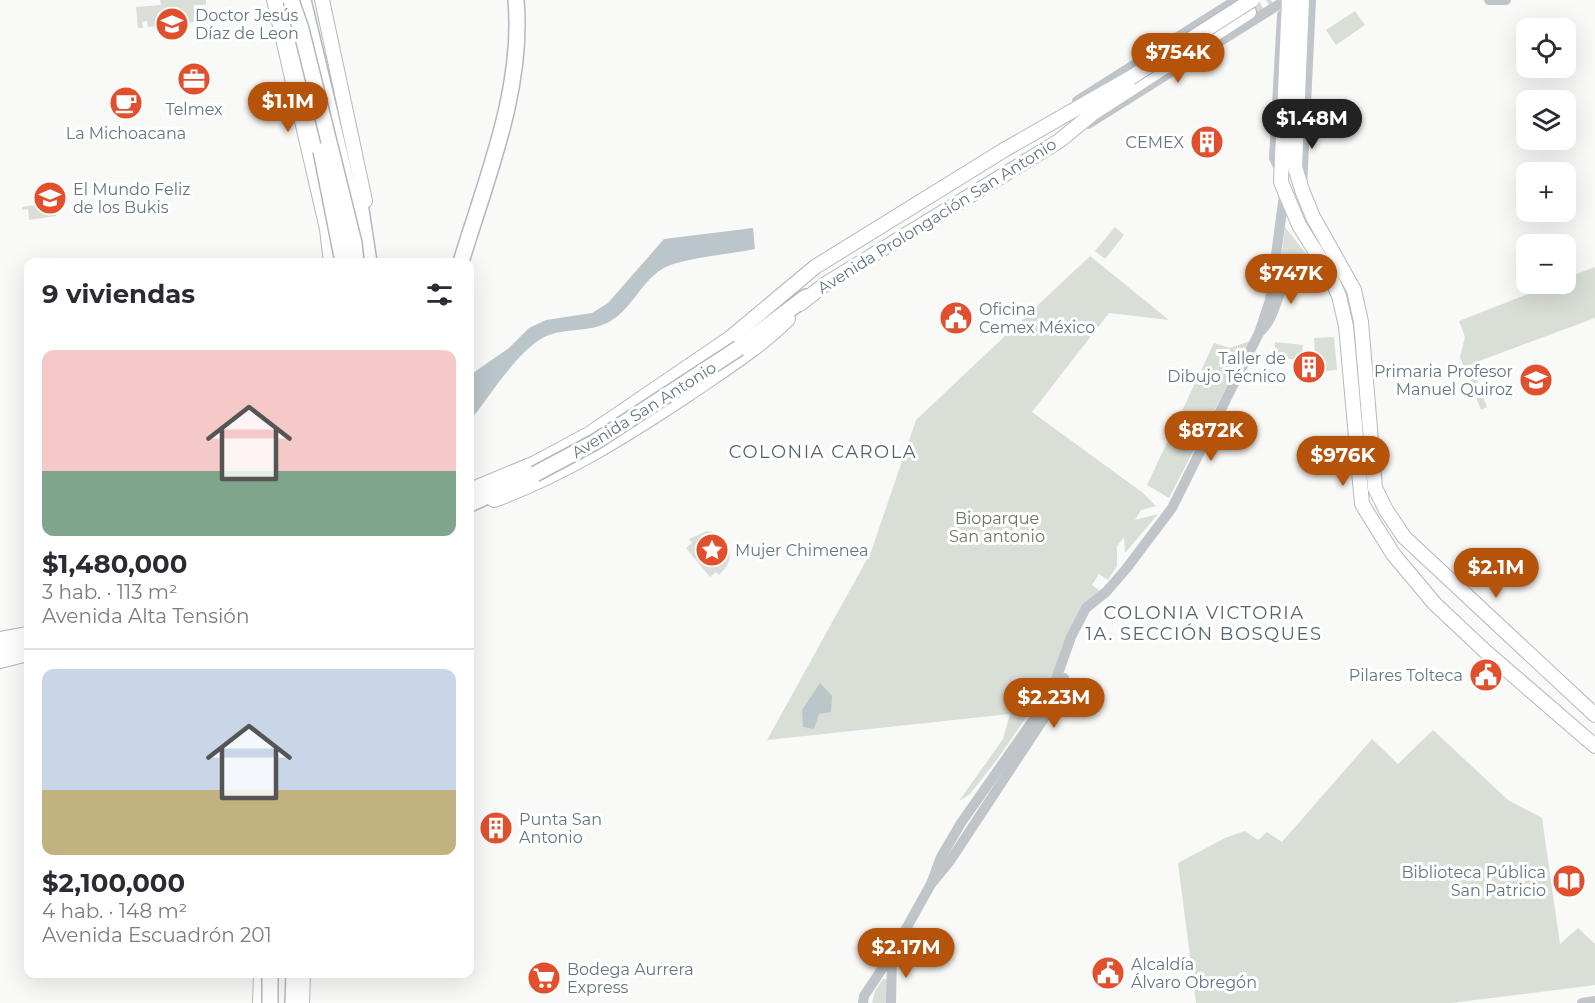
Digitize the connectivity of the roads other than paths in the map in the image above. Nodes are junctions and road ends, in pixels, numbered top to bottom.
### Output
1 (274, 0) edge
2 (290, 0) edge
3 (303, 0) edge
4 (312, 0) edge
5 (322, 0) edge
6 (516, 0) edge
7 (1238, 0) edge
8 (1285, 0) edge
9 (1302, 0) edge
10 (1311, 0) edge
11 (1489, 0) edge
12 (1506, 0) edge
13 (1250, 11) edge
14 (308, 88) junction
15 (1291, 111) junction
16 (1038, 129) junction
17 (1282, 174) junction
18 (1302, 190) junction
19 (1284, 195) junction
20 (331, 258) edge
21 (346, 258) edge
22 (346, 258) edge
23 (348, 258) edge
24 (348, 258) edge
25 (368, 258) edge
26 (374, 258) edge
27 (462, 258) edge
28 (1329, 273) junction
29 (806, 297) junction
30 (1259, 333) junction
31 (1372, 459) junction
32 (1357, 461) junction
33 (538, 473) junction
34 (474, 489) edge
35 (474, 494) edge
36 (474, 504) edge
37 (24, 635) edge
38 (0, 639) edge
39 (24, 645) edge
40 (0, 650) edge
41 (24, 653) edge
42 (0, 659) edge
43 (1595, 716) edge
44 (1595, 746) edge
45 (892, 954) junction
46 (262, 978) edge
47 (270, 978) edge
48 (292, 978) edge
49 (303, 978) edge
50 (864, 1000) edge
51 (1595, 1001) edge
52 (269, 1002) edge
53 (291, 1003) edge
54 (302, 1003) edge
55 (891, 1003) edge
56 (1582, 1003) edge

1 - 20 main road
2 - 14 highway
2 - 23 highway, bridge
3 - 24 highway
4 - 25 highway
5 - 26 main road
6 - 27 highway
7 - 13 street
7 - 16 street, Avenida Prolongación San Antonio
8 - 13 street
8 - 15 main road
8 - 17 street
9 - 15 main road
10 - 18 street
11 - 12 street
13 - 16 main road, bridge
13 - 29 main road, Avenida Prolongación San Antonio
14 - 21 highway, bridge
14 - 22 highway, bridge
15 - 17 main road
15 - 18 main road
16 - 33 main road, Avenida Prolongación San Antonio
17 - 19 main road
18 - 31 main road
19 - 28 main road
19 - 30 street
28 - 30 street
28 - 32 main road
29 - 33 highway, Avenida San Antonio, bridge
29 - 33 main road, Avenida Prolongación San Antonio
30 - 45 street
31 - 32 main road
31 - 43 main road
32 - 44 main road
33 - 34 main road, Avenida Prolongación San Antonio
33 - 35 highway
33 - 36 highway, Avenida San Antonio
37 - 38 main road
39 - 40 highway
41 - 42 highway
45 - 50 street
45 - 55 street
46 - 52 main road
47 - 52 highway, bridge
48 - 53 highway
49 - 54 main road
51 - 56 street

